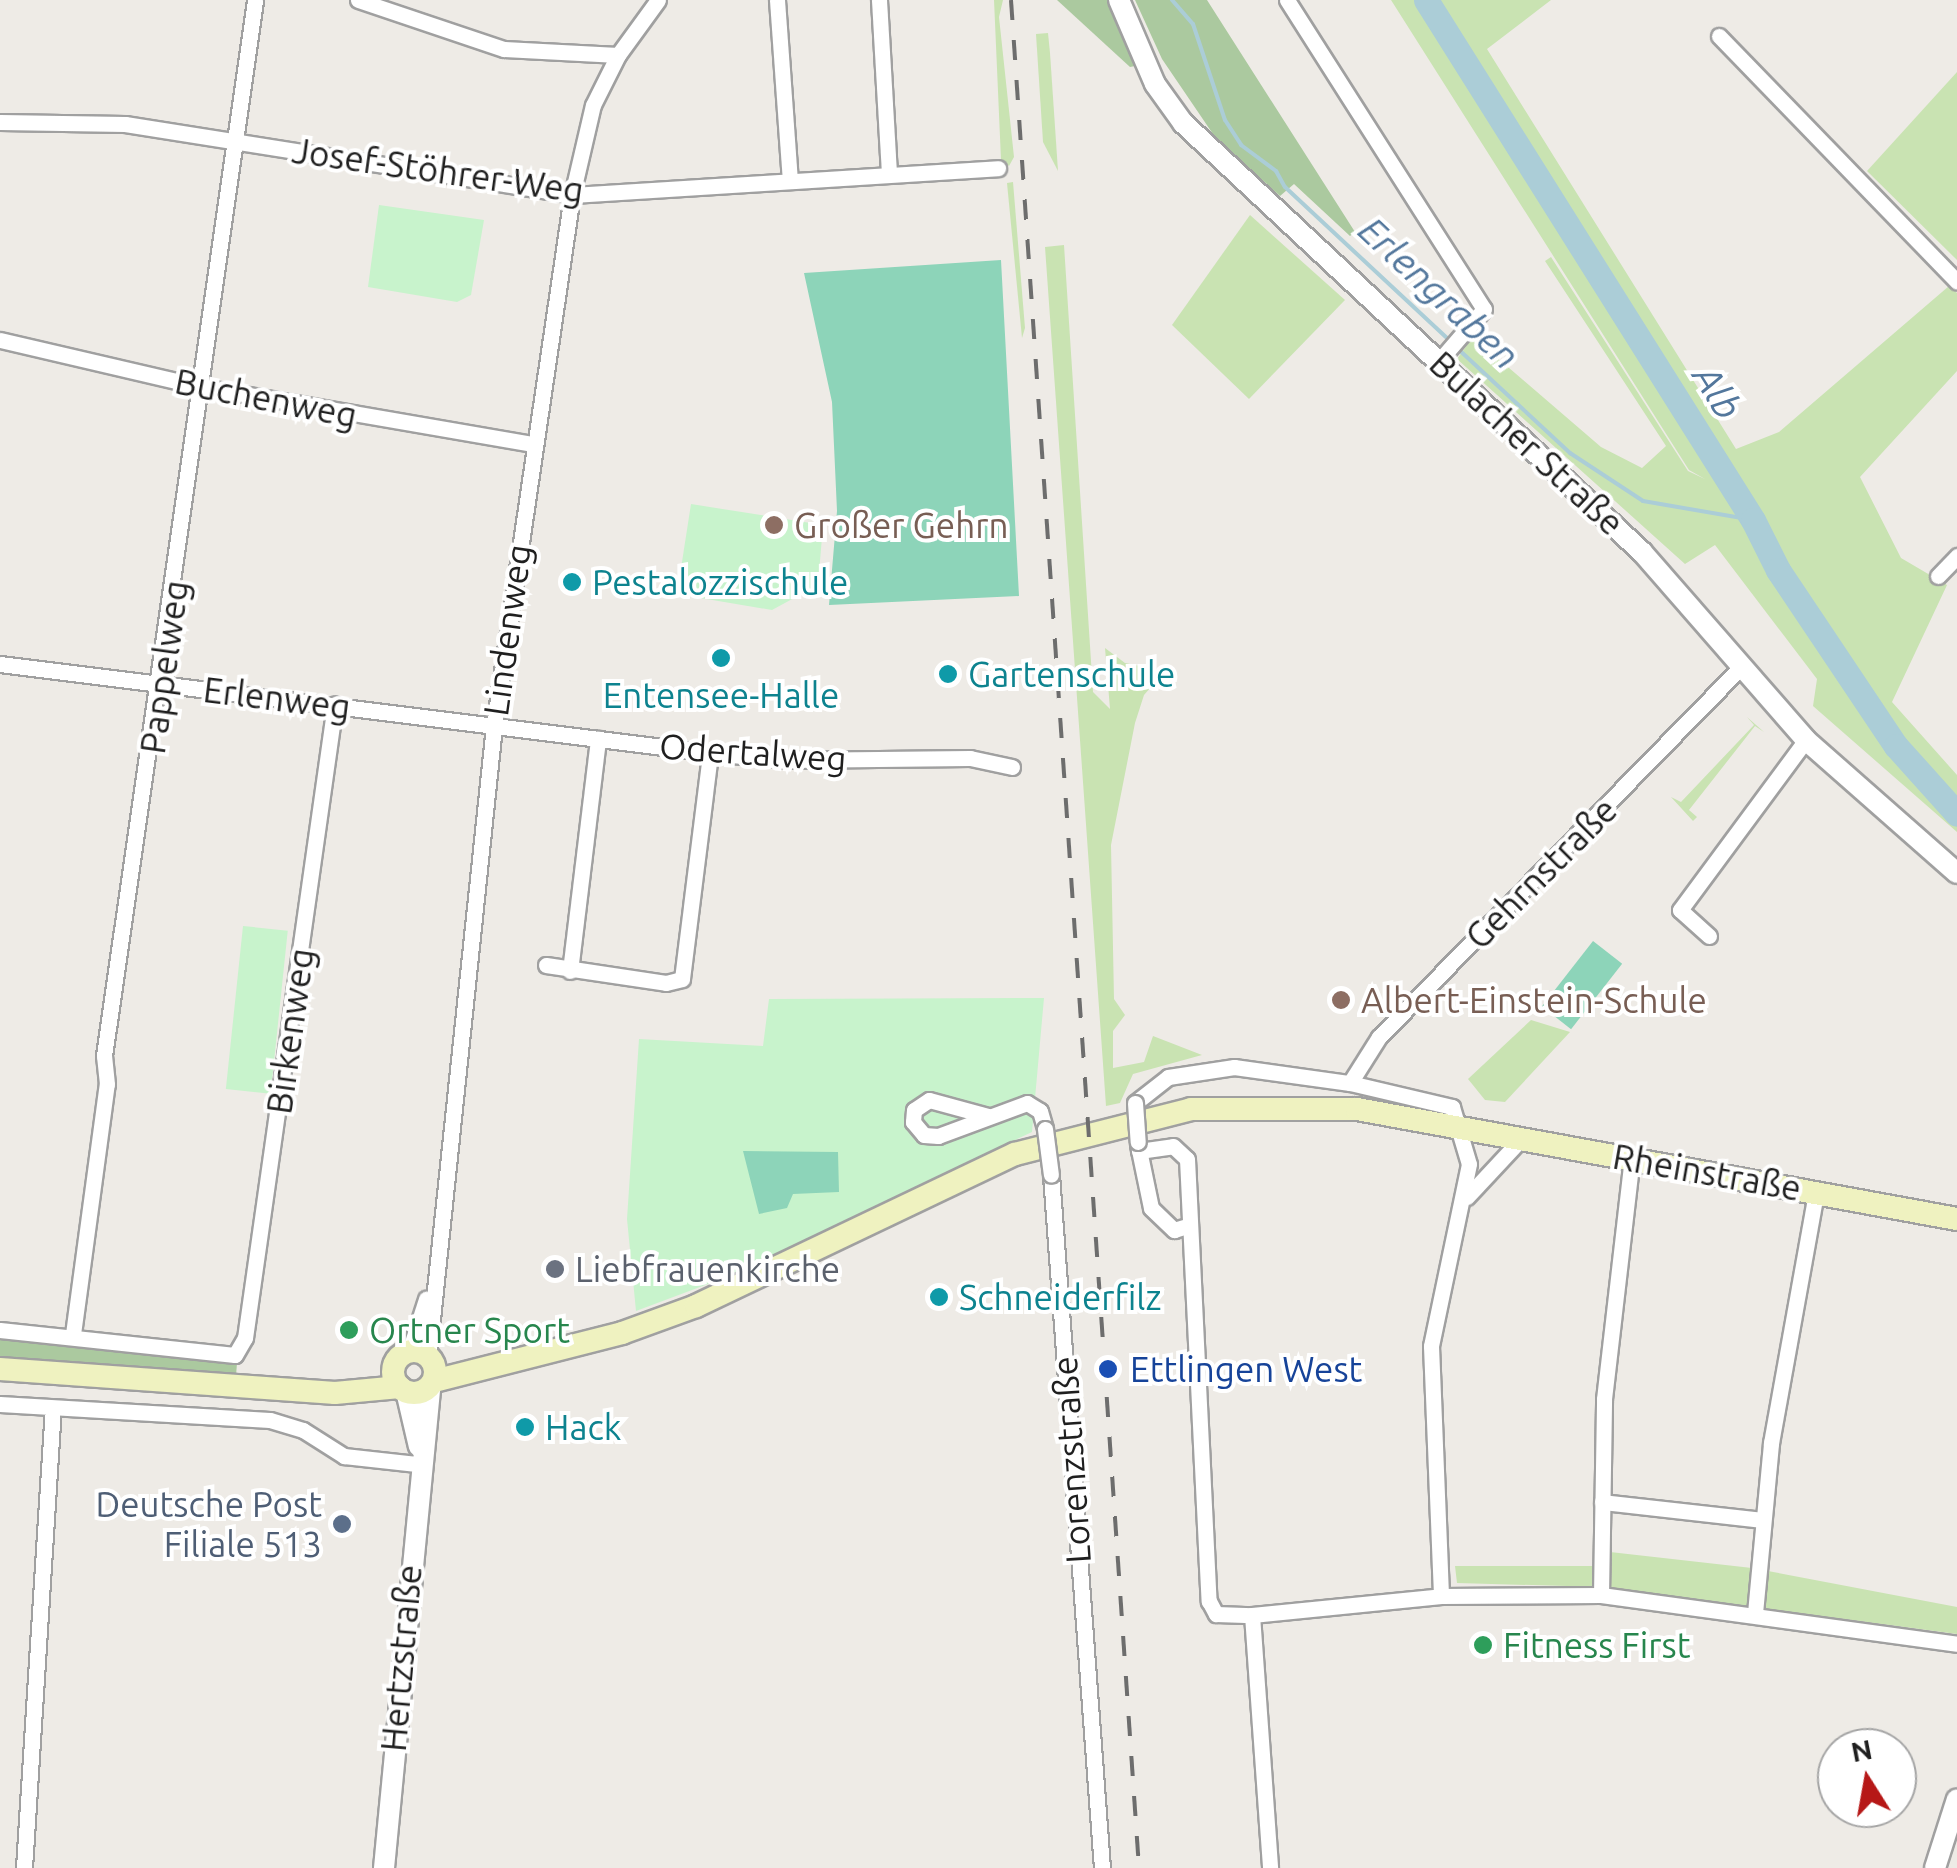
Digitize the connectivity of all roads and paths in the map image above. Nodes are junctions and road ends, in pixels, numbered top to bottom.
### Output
1 (256, 0) edge
2 (358, 0) edge
3 (658, 0) edge
4 (776, 0) edge
5 (878, 0) edge
6 (1119, 0) edge
7 (1288, 0) edge
8 (1719, 36) dead end
9 (618, 55) junction
10 (0, 122) edge
11 (231, 141) junction
12 (998, 168) dead end
13 (889, 173) junction
14 (790, 180) junction
15 (572, 195) junction
16 (1957, 282) edge
17 (0, 340) edge
18 (1445, 355) junction
19 (202, 386) junction
20 (533, 444) junction
21 (1957, 556) edge
22 (1938, 576) dead end
23 (0, 664) edge
24 (1739, 670) junction
25 (162, 684) junction
26 (336, 704) junction
27 (494, 726) junction
28 (598, 739) junction
29 (1806, 740) junction
30 (710, 753) junction
31 (1012, 767) dead end
32 (1957, 873) edge
33 (1709, 936) dead end
34 (546, 964) dead end
35 (570, 971) junction
36 (1350, 1083) junction
37 (988, 1116) dead end
38 (1458, 1124) junction
39 (1524, 1138) junction
40 (1138, 1147) junction
41 (1632, 1157) junction
42 (1816, 1192) junction
43 (1467, 1197) junction
44 (1957, 1219) edge
45 (1187, 1226) junction
46 (0, 1330) edge
47 (73, 1334) junction
48 (0, 1369) edge
49 (417, 1373) junction
50 (0, 1404) edge
51 (53, 1408) junction
52 (418, 1456) junction
53 (1602, 1502) junction
54 (1762, 1520) junction
55 (1601, 1595) junction
56 (1440, 1596) junction
57 (1755, 1612) junction
58 (1252, 1615) junction
59 (1957, 1644) edge
60 (1957, 1799) edge
61 (24, 1868) edge
62 (384, 1868) edge
63 (1102, 1868) edge
64 (1270, 1868) edge
65 (1935, 1868) edge

1 - 11 street, Pappelweg
2 - 9 street
3 - 9 street, Lindenweg
4 - 14 street
5 - 13 street
6 - 18 street, Bulacher Straße
7 - 18 street
8 - 16 street
9 - 15 street, Lindenweg
10 - 11 street, Josef-Stöhrer-Weg
11 - 15 street, Josef-Stöhrer-Weg
11 - 19 street, Pappelweg
12 - 13 street, Josef-Stöhrer-Weg
13 - 14 street, Josef-Stöhrer-Weg
14 - 15 street, Josef-Stöhrer-Weg
15 - 20 street, Lindenweg
17 - 19 street, Buchenweg
18 - 24 street, Bulacher Straße
19 - 20 street, Buchenweg
19 - 25 street, Pappelweg
20 - 27 street, Lindenweg
21 - 22 street
23 - 25 street, Erlenweg
24 - 29 street, Bulacher Straße
24 - 36 street, Gehrnstraße
25 - 26 street, Erlenweg
25 - 47 street, Pappelweg
26 - 27 street, Erlenweg
26 - 47 street, Birkenweg
27 - 28 street, Odertalweg
27 - 49 street, Lindenweg
28 - 30 street, Odertalweg
28 - 35 street
29 - 32 street, Bulacher Straße
29 - 33 street
30 - 31 street, Odertalweg
30 - 35 street
34 - 35 street
36 - 38 street, Rheinstraße
36 - 40 street, Rheinstraße, bridge
37 - 63 street, Lorenzstraße, bridge
38 - 39 main road, Rheinstraße
38 - 43 street
38 - 49 main road, Rheinstraße
39 - 41 main road, Rheinstraße
39 - 43 street
40 - 45 street, Rheinstraße
40 - 45 street
41 - 42 main road, Rheinstraße
41 - 53 street
42 - 44 main road, Rheinstraße
42 - 54 street
43 - 56 street
45 - 58 street
46 - 47 street
48 - 49 main road, Rheinstraße
49 - 52 street, Hertzstraße
50 - 51 street
51 - 52 street
51 - 61 street
52 - 62 street, Hertzstraße
53 - 54 street
53 - 55 street
54 - 57 street
55 - 56 street
55 - 57 street
56 - 58 street
57 - 59 street
58 - 64 street
60 - 65 street

